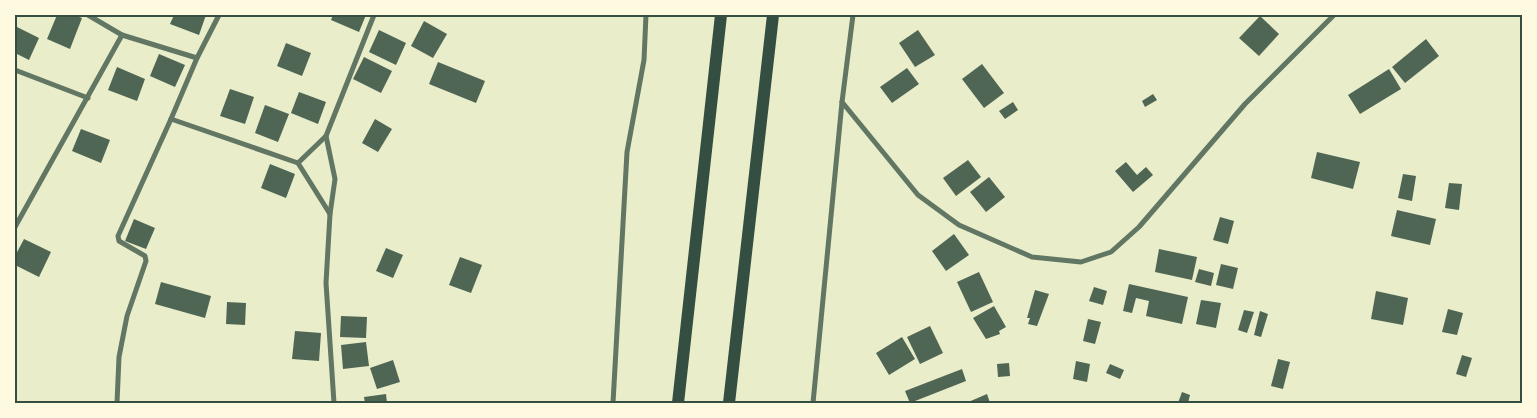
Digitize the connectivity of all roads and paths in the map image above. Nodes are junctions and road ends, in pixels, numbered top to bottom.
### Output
1 (88, 15) edge
2 (219, 15) edge
3 (374, 15) edge
4 (646, 15) edge
5 (721, 15) edge
6 (773, 15) edge
7 (853, 15) edge
8 (1334, 15) edge
9 (122, 35) junction
10 (197, 58) junction
11 (15, 70) edge
12 (88, 98) junction
13 (842, 102) junction
14 (171, 119) junction
15 (326, 136) junction
16 (298, 163) junction
17 (330, 214) junction
18 (15, 227) edge
19 (117, 403) edge
20 (334, 403) edge
21 (613, 403) edge
22 (678, 403) edge
23 (729, 403) edge
24 (813, 403) edge

1 - 9 street
2 - 10 street
3 - 15 street
4 - 21 street
5 - 22 highway
6 - 23 highway
7 - 13 street
8 - 13 street
9 - 10 street
9 - 12 street
10 - 14 street
11 - 12 street
12 - 18 street
13 - 24 street
14 - 16 street
14 - 19 street
15 - 16 street
15 - 17 street
16 - 17 street
17 - 20 street

